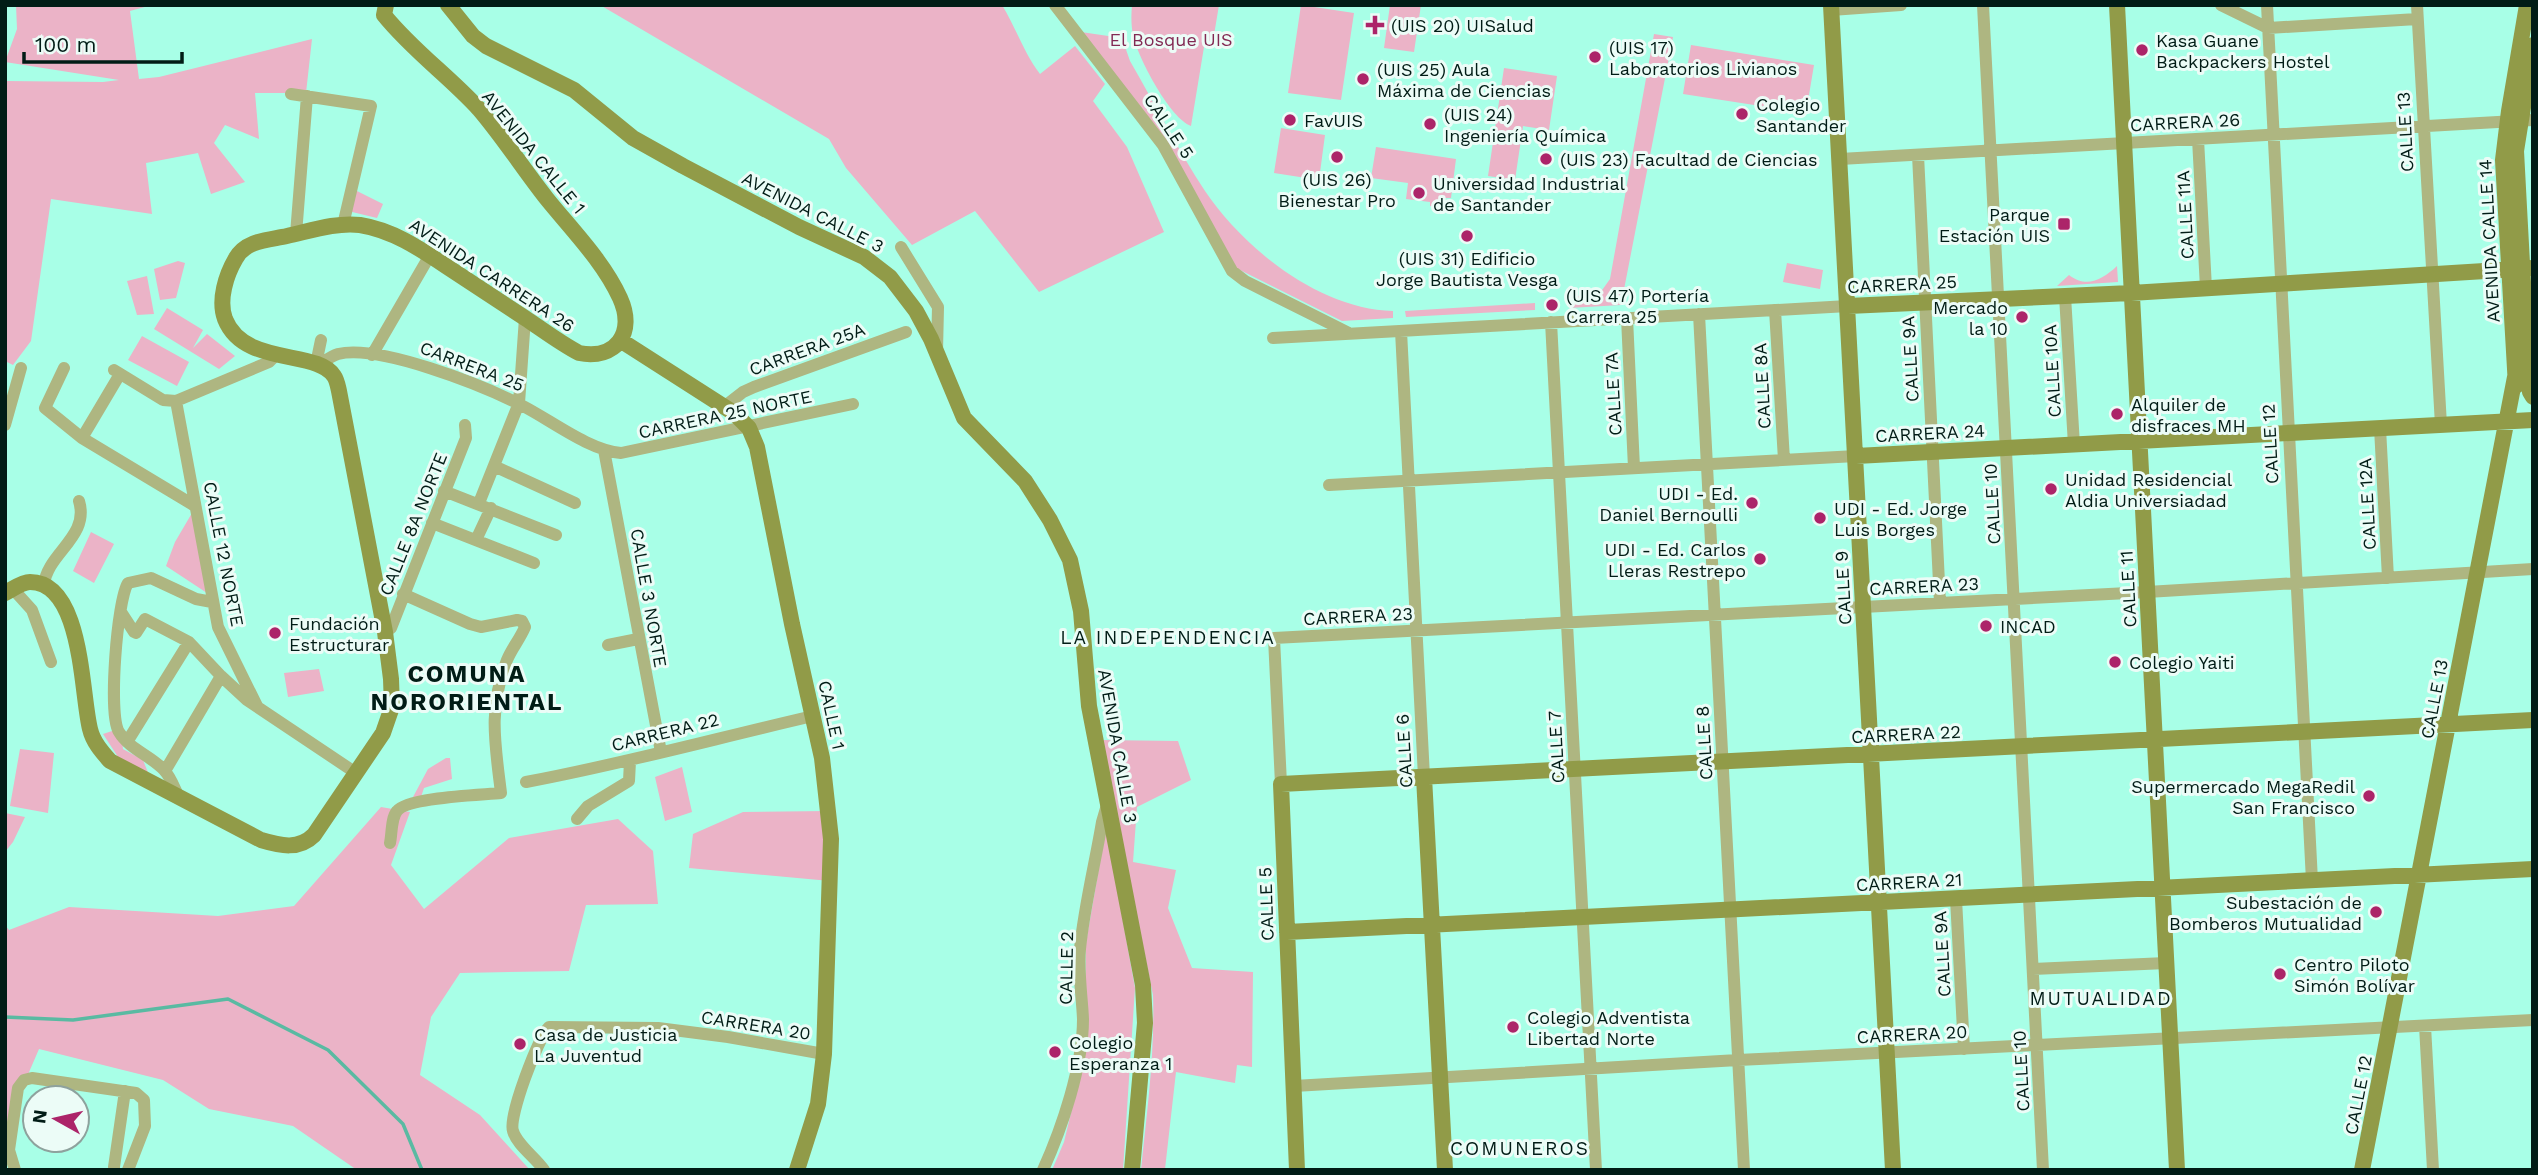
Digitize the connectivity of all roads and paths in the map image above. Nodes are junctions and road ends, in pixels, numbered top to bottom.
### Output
1 (386, 5) edge
2 (448, 5) edge
3 (1055, 5) edge
4 (1901, 5) edge
5 (1983, 5) edge
6 (2117, 5) edge
7 (2221, 5) edge
8 (2267, 5) edge
9 (2417, 5) edge
10 (2527, 5) edge
11 (1831, 8) edge
12 (2417, 19) junction
13 (2268, 28) junction
14 (2533, 45) edge
15 (291, 94) dead end
16 (307, 96) junction
17 (2520, 121) edge
18 (2424, 126) junction
19 (2274, 135) junction
20 (2198, 139) junction
21 (2124, 143) junction
22 (1991, 151) junction
23 (1918, 155) junction
24 (1840, 159) junction
25 (343, 225) junction
26 (296, 234) junction
27 (901, 247) dead end
28 (430, 255) junction
29 (2522, 269) edge
30 (2432, 275) junction
31 (2281, 284) junction
32 (2206, 288) junction
33 (2131, 293) junction
34 (2065, 296) junction
35 (1999, 299) junction
36 (1925, 302) junction
37 (1848, 306) junction
38 (1775, 310) junction
39 (1699, 314) junction
40 (525, 318) junction
41 (1627, 318) junction
42 (1551, 322) junction
43 (1401, 331) junction
44 (906, 332) dead end
45 (1350, 334) junction
46 (1273, 338) dead end
47 (321, 340) dead end
48 (620, 340) junction
49 (372, 355) junction
50 (937, 355) junction
51 (275, 356) junction
52 (318, 364) junction
53 (21, 368) dead end
54 (64, 368) dead end
55 (2524, 390) edge
56 (176, 401) junction
57 (519, 403) junction
58 (853, 404) dead end
59 (725, 406) junction
60 (2532, 420) edge
61 (2507, 421) junction
62 (5, 425) edge
63 (465, 425) dead end
64 (2441, 425) junction
65 (749, 428) junction
66 (2380, 428) junction
67 (2289, 433) junction
68 (82, 438) junction
69 (2139, 441) junction
70 (2074, 445) junction
71 (2006, 448) junction
72 (604, 450) junction
73 (1932, 452) junction
74 (1856, 456) junction
75 (1784, 460) junction
76 (1707, 464) junction
77 (494, 466) junction
78 (1634, 468) junction
79 (1559, 472) junction
80 (1409, 481) junction
81 (1329, 485) dead end
82 (444, 491) junction
83 (79, 501) dead end
84 (575, 503) dead end
85 (485, 505) junction
86 (195, 506) junction
87 (432, 523) junction
88 (556, 535) dead end
89 (477, 540) junction
90 (534, 563) dead end
91 (2533, 569) edge
92 (2478, 572) junction
93 (2388, 578) junction
94 (2297, 583) junction
95 (41, 584) junction
96 (9, 591) edge
97 (2147, 592) junction
98 (403, 594) junction
99 (2014, 599) junction
100 (212, 602) junction
101 (1940, 603) junction
102 (1864, 607) junction
103 (121, 612) junction
104 (1715, 615) junction
105 (1567, 622) junction
106 (1416, 630) junction
107 (385, 632) junction
108 (1275, 638) joint
109 (638, 639) junction
110 (189, 642) junction
111 (608, 645) dead end
112 (51, 662) dead end
113 (221, 676) junction
114 (257, 706) junction
115 (813, 716) junction
116 (2533, 720) edge
117 (2448, 725) junction
118 (2304, 733) junction
119 (2155, 741) junction
120 (127, 742) junction
121 (2022, 748) junction
122 (661, 752) junction
123 (1871, 755) junction
124 (630, 761) junction
125 (1722, 762) junction
126 (1574, 770) junction
127 (166, 771) junction
128 (356, 773) junction
129 (1424, 777) junction
130 (526, 782) dead end
131 (1281, 784) junction
132 (180, 799) junction
133 (1107, 804) junction
134 (577, 819) dead end
135 (390, 843) dead end
136 (2533, 869) edge
137 (2420, 875) junction
138 (2312, 881) junction
139 (2162, 888) junction
140 (2029, 895) junction
141 (1956, 899) junction
142 (1879, 903) junction
143 (1730, 910) junction
144 (1582, 918) junction
145 (1432, 925) junction
146 (1287, 932) junction
147 (2166, 963) junction
148 (2033, 969) junction
149 (2533, 1020) edge
150 (2425, 1026) junction
151 (2391, 1028) junction
152 (2170, 1039) junction
153 (2037, 1045) junction
154 (1964, 1049) junction
155 (1886, 1053) junction
156 (824, 1054) junction
157 (1738, 1060) junction
158 (1590, 1069) junction
159 (1440, 1078) junction
160 (1294, 1086) junction
161 (131, 1092) junction
162 (114, 1167) dead end
163 (15, 1170) edge
164 (128, 1170) edge
165 (544, 1170) edge
166 (797, 1170) edge
167 (1043, 1170) edge
168 (1132, 1170) edge
169 (1297, 1170) edge
170 (1445, 1170) edge
171 (1596, 1170) edge
172 (1744, 1170) edge
173 (1893, 1170) edge
174 (2043, 1170) edge
175 (2177, 1170) edge
176 (2362, 1170) edge
177 (2432, 1170) edge

1 - 48 street, AVENIDA CALLE 1
2 - 50 street, AVENIDA CALLE 3
3 - 45 street, CALLE 5
4 - 11 street
5 - 22 street, CALLE 10
6 - 21 street, CALLE 11
7 - 13 street
8 - 13 street, CALLE 12
9 - 12 street, CALLE 13
10 - 17 street, AVENIDA CALLE 14
11 - 24 street, CALLE 9
12 - 13 street
12 - 18 street, CALLE 13
13 - 19 street, CALLE 12
14 - 17 street, AVENIDA CALLE 14
15 - 16 street
16 - 25 street
16 - 26 street
17 - 18 street, CARRERA 26
17 - 29 street, AVENIDA CALLE 14
18 - 19 street, CARRERA 26
18 - 30 street, CALLE 13
19 - 20 street, CARRERA 26
19 - 31 street, CALLE 12
20 - 21 street, CARRERA 26
20 - 32 street, CALLE 11A
21 - 22 street, CARRERA 26
21 - 33 street, CALLE 11
22 - 23 street, CARRERA 26
22 - 35 street, CALLE 10
23 - 24 street, CARRERA 26
23 - 36 street, CALLE 9A
24 - 37 street, CALLE 9
25 - 26 street, AVENIDA CARRERA 26
25 - 28 street, AVENIDA CARRERA 26
26 - 51 street, AVENIDA CARRERA 26
27 - 50 street
28 - 40 street, AVENIDA CARRERA 26
28 - 49 street
29 - 30 street, CARRERA 25
29 - 55 street, AVENIDA CALLE 14
30 - 31 street, CARRERA 25
30 - 64 street, CALLE 13
31 - 32 street, CARRERA 25
31 - 67 street, CALLE 12
32 - 33 street, CARRERA 25
33 - 34 street, CARRERA 25
33 - 69 street, CALLE 11
34 - 35 street, CARRERA 25
34 - 70 street, CALLE 10A
35 - 36 street, CARRERA 25
35 - 71 street, CALLE 10
36 - 37 street, CARRERA 25
36 - 73 street, CALLE 9A
37 - 38 street, CARRERA 25
37 - 74 street, CALLE 9
38 - 39 street, CARRERA 25
38 - 75 street, CALLE 8A
39 - 41 street, CARRERA 25
39 - 76 street, CALLE 8
40 - 48 street, AVENIDA CARRERA 26
40 - 57 street
41 - 42 street, CARRERA 25
41 - 78 street, CALLE 7A
42 - 43 street, CARRERA 25
42 - 79 street, CALLE 7
43 - 45 street, CARRERA 25
43 - 80 street, CALLE 6
44 - 59 street, CARRERA 25A
45 - 46 street, CARRERA 25
47 - 52 street
48 - 59 street, CALLE 1
49 - 52 street, CARRERA 25
49 - 57 street, CARRERA 25
50 - 133 street, AVENIDA CALLE 3
51 - 52 street
51 - 56 street
52 - 107 street
53 - 62 street
54 - 68 street
55 - 60 street
55 - 61 street, CALLE 13
56 - 68 street
56 - 86 street, CALLE 12 NORTE
57 - 72 street, CARRERA 25
57 - 77 street
58 - 65 street, CARRERA 25 NORTE
59 - 65 street, CALLE 1
60 - 61 street, CARRERA 24
61 - 64 street, CARRERA 24
61 - 92 street, CALLE 13
63 - 82 street, CALLE 8A NORTE
64 - 66 street, CARRERA 24
65 - 72 street, CARRERA 25 NORTE
65 - 115 street, CALLE 1
66 - 67 street, CARRERA 24
66 - 93 street, CALLE 12A
67 - 69 street, CARRERA 24
67 - 94 street, CALLE 12
68 - 86 street
69 - 70 street, CARRERA 24
69 - 97 street, CALLE 11
70 - 71 street, CARRERA 24
71 - 73 street, CARRERA 24
71 - 99 street, CALLE 10
72 - 109 street, CALLE 3 NORTE
73 - 74 street, CARRERA 24
73 - 101 street, CALLE 9A
74 - 75 street, CARRERA 24
74 - 102 street, CALLE 9
75 - 76 street, CARRERA 24
76 - 78 street, CARRERA 24
76 - 104 street, CALLE 8
77 - 84 street
77 - 85 street
78 - 79 street, CARRERA 24
79 - 80 street, CARRERA 24
79 - 105 street, CALLE 7
80 - 81 street, CARRERA 24
80 - 106 street, CALLE 6
82 - 85 street
82 - 87 street, CALLE 8A NORTE
83 - 95 street
85 - 88 street
85 - 89 street
86 - 100 street, CALLE 12 NORTE
87 - 89 street
87 - 98 street, CALLE 8A NORTE
89 - 90 street
91 - 92 street, CARRERA 23
92 - 93 street, CARRERA 23
92 - 117 street, CALLE 13
93 - 94 street, CARRERA 23
94 - 97 street, CARRERA 23
94 - 118 street, CALLE 12
95 - 96 street
95 - 132 street
96 - 112 street
97 - 99 street, CARRERA 23
97 - 119 street, CALLE 11
98 - 107 street, CALLE 8A NORTE
98 - 135 street
99 - 101 street, CARRERA 23
99 - 121 street, CALLE 10
100 - 103 street
100 - 114 street, CALLE 12 NORTE
101 - 102 street, CARRERA 23
102 - 104 street, CARRERA 23
102 - 123 street, CALLE 9
103 - 110 street
103 - 120 street
104 - 105 street, CARRERA 23
104 - 125 street, CALLE 8
105 - 106 street, CARRERA 23
105 - 126 street, CALLE 7
106 - 108 street, CARRERA 23
106 - 129 street, CALLE 6
107 - 128 street
108 - 131 street, CALLE 5
109 - 111 street
109 - 122 street, CALLE 3 NORTE
110 - 113 street
110 - 120 street
113 - 114 street
113 - 127 street
114 - 128 street
115 - 122 street, CARRERA 22
115 - 156 street, CALLE 1
116 - 117 street, CARRERA 22
117 - 118 street, CARRERA 22
117 - 137 street, CALLE 13
118 - 119 street, CARRERA 22
118 - 138 street, CALLE 12
119 - 121 street, CARRERA 22
119 - 139 street, CALLE 11
120 - 127 street
121 - 123 street, CARRERA 22
121 - 140 street, CALLE 10
122 - 124 street, CARRERA 22
123 - 125 street, CARRERA 22
123 - 142 street, CALLE 9
124 - 130 street, CARRERA 22
124 - 134 street
125 - 126 street, CARRERA 22
125 - 143 street, CALLE 8
126 - 129 street, CARRERA 22
126 - 144 street, CALLE 7
127 - 132 street
128 - 132 street
129 - 131 street, CARRERA 22
129 - 145 street, CALLE 6
131 - 146 street, CALLE 5
133 - 167 street, CALLE 2
133 - 168 street, AVENIDA CALLE 3
136 - 137 street, CARRERA 21
137 - 138 street, CARRERA 21
137 - 151 street, CALLE 13
138 - 139 street, CARRERA 21
139 - 140 street, CARRERA 21
139 - 147 street, CALLE 11
140 - 141 street, CARRERA 21
140 - 148 street, CALLE 10
141 - 142 street, CARRERA 21
141 - 154 street, CALLE 9A
142 - 143 street, CARRERA 21
142 - 155 street, CALLE 9
143 - 144 street, CARRERA 21
143 - 157 street, CALLE 8
144 - 145 street, CARRERA 21
144 - 158 street, CALLE 7
145 - 146 street, CARRERA 21
145 - 159 street, CALLE 6
146 - 160 street, CALLE 5
147 - 148 street
147 - 152 street, CALLE 11
148 - 153 street, CALLE 10
149 - 150 street, CARRERA 20
150 - 151 street, CARRERA 20
150 - 177 street
151 - 152 street, CARRERA 20
151 - 176 street, CALLE 12
152 - 153 street, CARRERA 20
152 - 175 street, CALLE 11
153 - 154 street, CARRERA 20
153 - 174 street, CALLE 10
154 - 155 street, CARRERA 20
155 - 157 street, CARRERA 20
155 - 173 street, CALLE 9
156 - 165 street, CARRERA 20
156 - 166 street, CALLE 1
157 - 158 street, CARRERA 20
157 - 172 street, CALLE 8
158 - 159 street, CARRERA 20
158 - 171 street, CALLE 7
159 - 160 street, CARRERA 20
159 - 170 street, CALLE 6
160 - 169 street, CALLE 5
161 - 162 street
161 - 163 street
161 - 164 street

